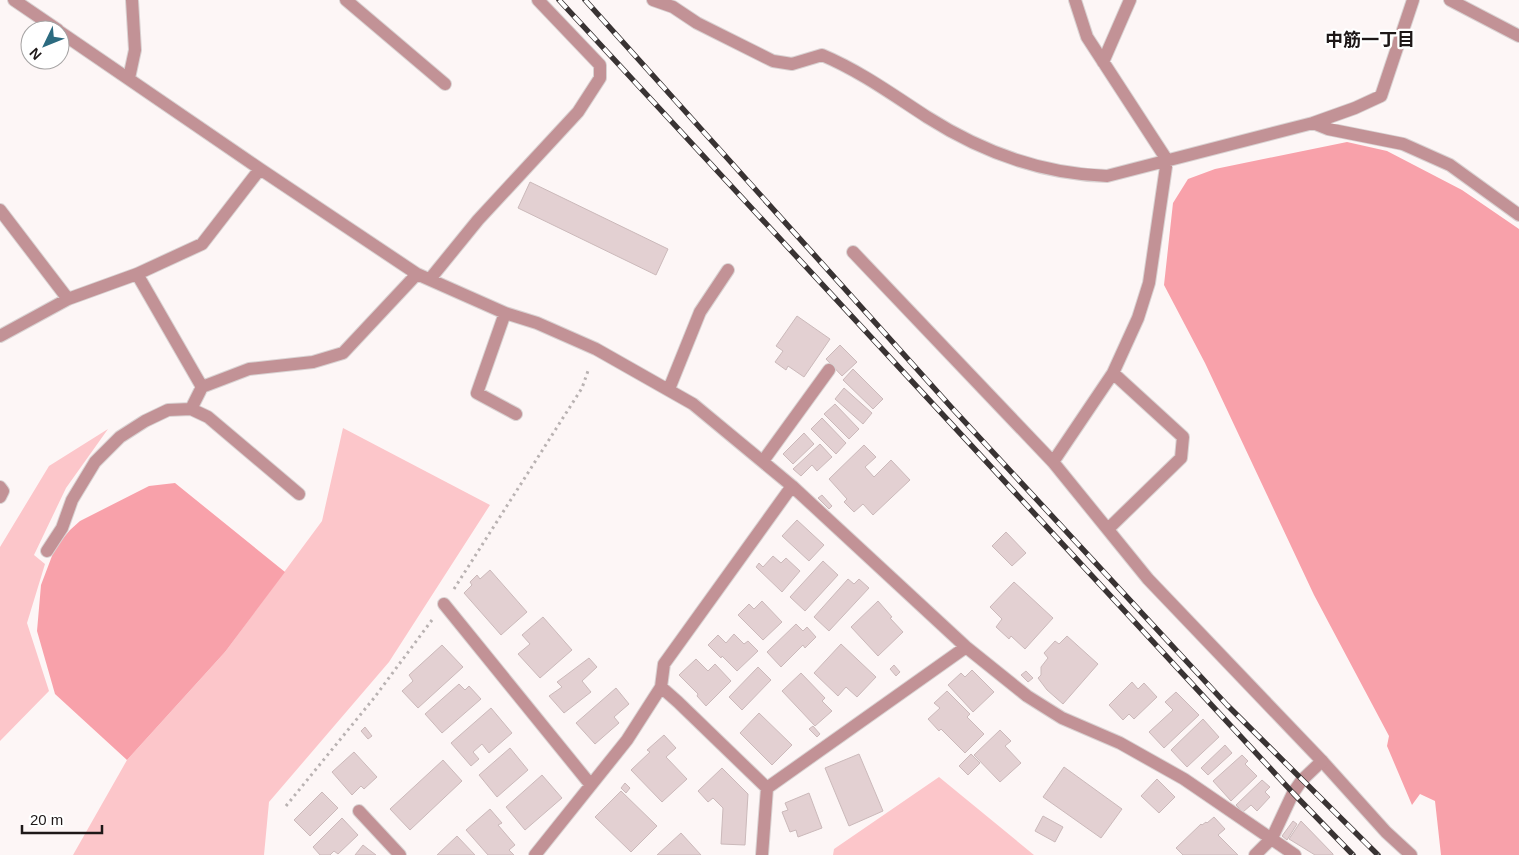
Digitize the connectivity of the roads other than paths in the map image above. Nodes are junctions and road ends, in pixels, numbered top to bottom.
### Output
1 (14, 0) edge
2 (132, 0) edge
3 (346, 0) edge
4 (538, 0) edge
5 (653, 0) edge
6 (1075, 0) edge
7 (1130, 0) edge
8 (1414, 0) edge
9 (1450, 0) edge
10 (43, 20) edge
11 (1519, 36) edge
12 (70, 38) edge
13 (1102, 62) junction
14 (129, 78) junction
15 (445, 84) dead end
16 (1313, 123) junction
17 (1167, 160) junction
18 (260, 169) junction
19 (0, 210) edge
20 (1519, 215) edge
21 (853, 252) dead end
22 (728, 270) dead end
23 (137, 274) junction
24 (418, 274) junction
25 (430, 279) junction
26 (68, 299) junction
27 (505, 313) junction
28 (0, 336) edge
29 (829, 370) dead end
30 (1113, 373) junction
31 (202, 386) junction
32 (668, 389) junction
33 (191, 410) junction
34 (516, 414) dead end
35 (764, 462) junction
36 (1053, 462) junction
37 (0, 486) edge
38 (792, 486) junction
39 (298, 494) dead end
40 (0, 497) edge
41 (1108, 529) junction
42 (47, 551) dead end
43 (444, 604) dead end
44 (966, 647) junction
45 (661, 687) junction
46 (1322, 761) junction
47 (590, 784) junction
48 (767, 788) junction
49 (360, 812) dead end
50 (1272, 838) junction
51 (400, 855) edge
52 (534, 855) edge
53 (762, 855) edge
54 (1255, 855) edge
55 (1295, 855) edge
56 (1411, 855) edge

1 - 10 street
2 - 14 street
3 - 15 street
4 - 25 street
5 - 17 street
6 - 13 street
7 - 13 street
8 - 16 street
9 - 11 street
12 - 14 street
13 - 17 street
14 - 18 street
16 - 17 street
16 - 20 street
17 - 30 street
18 - 23 street
18 - 24 street
19 - 26 street
21 - 36 street
22 - 32 street
23 - 26 street
23 - 31 street
24 - 25 street
24 - 31 street
25 - 27 street
26 - 28 street
27 - 32 street
27 - 34 street
29 - 35 street
30 - 36 street
30 - 41 street
31 - 33 street
32 - 35 street
33 - 39 street
33 - 42 street
35 - 38 street
36 - 41 street
37 - 40 street
38 - 44 street
38 - 45 street
41 - 46 street
43 - 47 street
44 - 48 street
44 - 50 street
45 - 47 street
45 - 48 street
46 - 50 street
46 - 56 street
47 - 52 street
48 - 53 street
49 - 51 street
50 - 54 street
50 - 55 street

